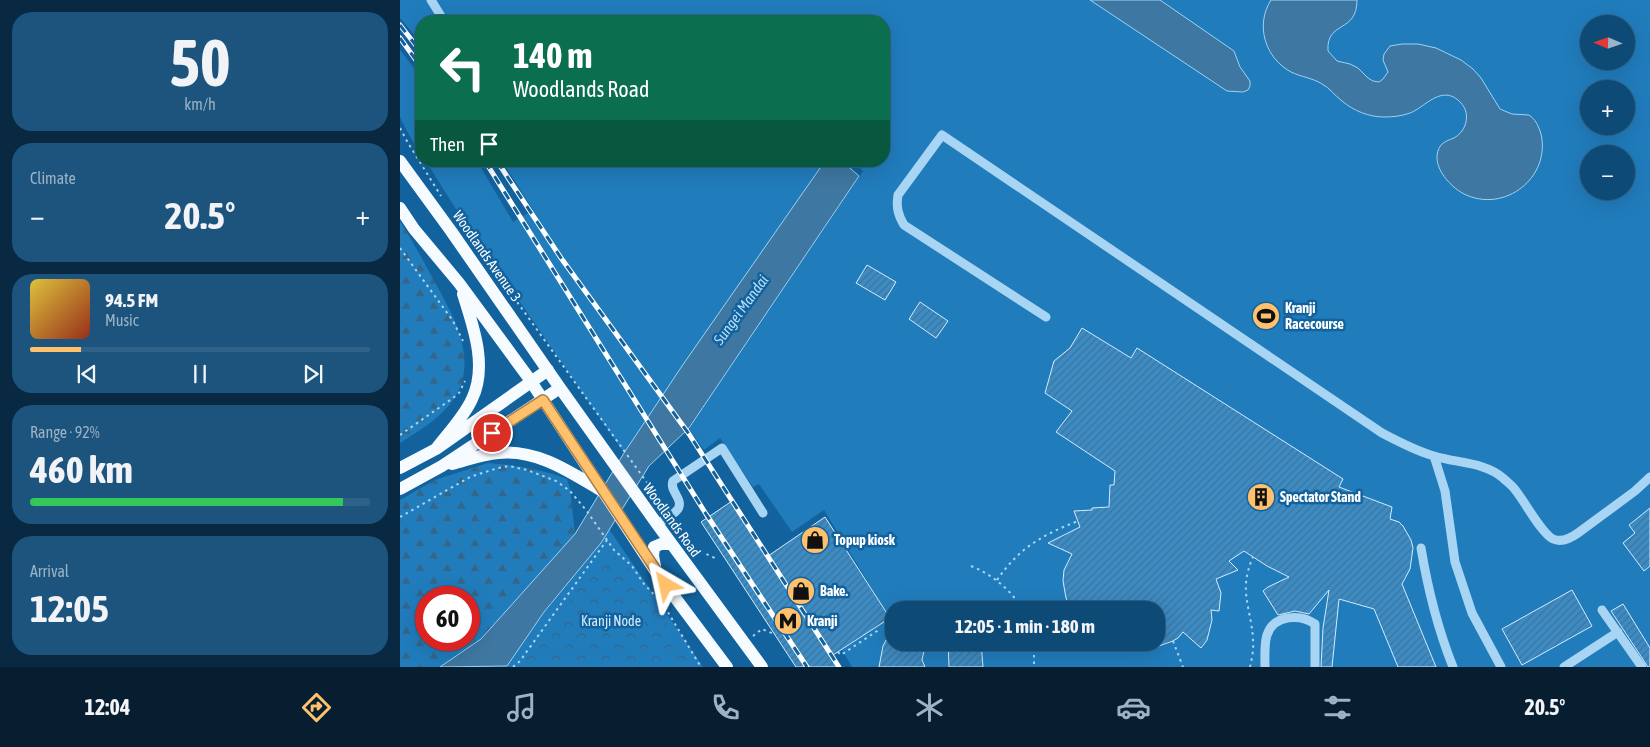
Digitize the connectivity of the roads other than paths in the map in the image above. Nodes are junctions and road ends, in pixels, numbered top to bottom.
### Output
1 (430, 0) edge
2 (440, 15) edge
3 (400, 161) edge
4 (400, 208) edge
5 (459, 283) junction
6 (1046, 317) dead end
7 (548, 370) junction
8 (530, 381) junction
9 (560, 388) junction
10 (543, 400) junction
11 (436, 449) junction
12 (1434, 456) junction
13 (442, 466) junction
14 (400, 468) edge
15 (1650, 476) edge
16 (400, 489) edge
17 (605, 492) junction
18 (763, 513) dead end
19 (657, 524) junction
20 (671, 544) junction
21 (1421, 548) dead end
22 (656, 572) junction
23 (1602, 610) dead end
24 (1618, 632) junction
25 (726, 667) edge
26 (762, 667) edge
27 (1265, 667) edge
28 (1315, 667) edge
29 (1453, 667) edge
30 (1501, 667) edge
31 (1564, 667) edge
32 (1642, 667) edge

1 - 2 lane
3 - 7 main road, Woodlands Avenue 3
4 - 5 main road
5 - 8 main road
5 - 11 main road
6 - 12 lane
7 - 8 main road
7 - 9 main road, Woodlands Road
8 - 10 main road
8 - 11 main road
9 - 10 main road
9 - 19 main road, Woodlands Road
10 - 13 main road
10 - 17 main road
11 - 14 main road
12 - 15 lane
12 - 30 lane
13 - 16 main road
13 - 17 main road
17 - 22 main road
18 - 19 lane
19 - 20 main road, Woodlands Road
20 - 22 main road
20 - 26 main road, Woodlands Road
21 - 29 lane
22 - 25 main road
23 - 24 lane
24 - 31 lane
24 - 32 lane
27 - 28 lane

